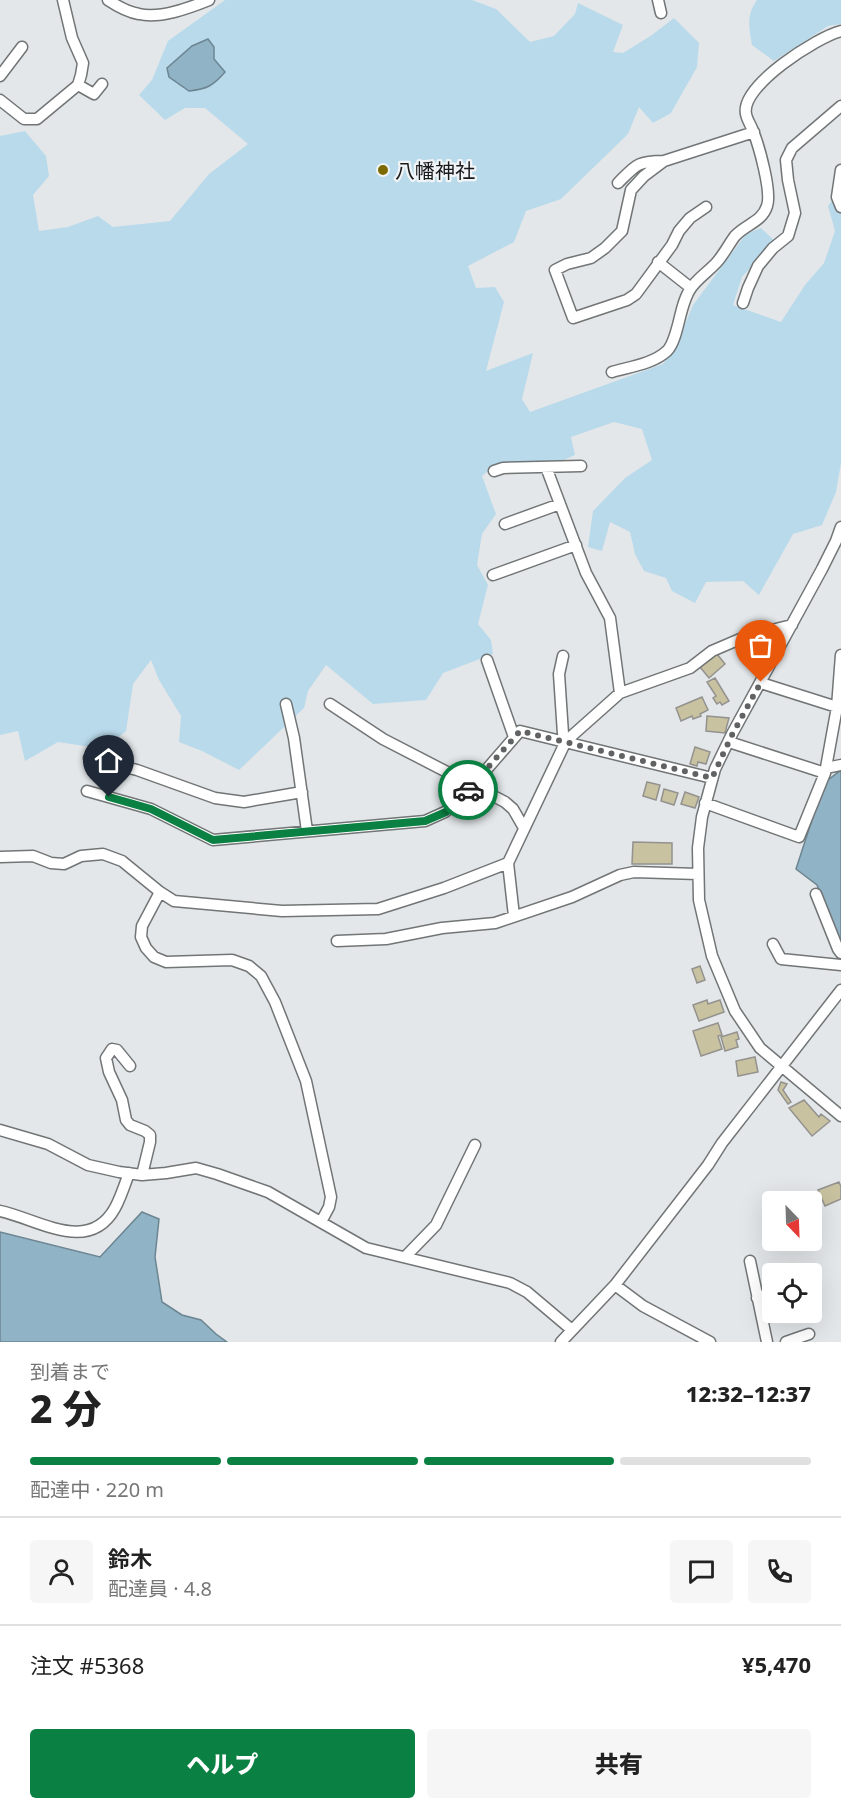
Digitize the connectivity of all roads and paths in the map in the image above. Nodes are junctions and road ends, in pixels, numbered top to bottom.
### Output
1 (63, 0) edge
2 (108, 0) edge
3 (209, 0) edge
4 (658, 0) edge
5 (661, 14) dead end
6 (841, 31) edge
7 (22, 47) dead end
8 (0, 76) edge
9 (102, 84) dead end
10 (78, 85) junction
11 (0, 100) edge
12 (841, 106) edge
13 (754, 132) junction
14 (664, 161) junction
15 (841, 170) edge
16 (618, 183) dead end
17 (706, 207) dead end
18 (841, 207) edge
19 (658, 262) junction
20 (691, 288) junction
21 (743, 303) dead end
22 (612, 372) dead end
23 (581, 466) dead end
24 (546, 467) junction
25 (494, 471) dead end
26 (560, 504) junction
27 (505, 524) dead end
28 (841, 527) edge
29 (576, 544) junction
30 (493, 575) dead end
31 (792, 625) junction
32 (841, 655) edge
33 (563, 656) dead end
34 (487, 660) dead end
35 (761, 682) junction
36 (620, 693) junction
37 (286, 704) dead end
38 (330, 704) dead end
39 (839, 707) edge
40 (514, 737) junction
41 (566, 741) junction
42 (729, 742) junction
43 (89, 758) dead end
44 (841, 765) edge
45 (826, 771) junction
46 (712, 778) junction
47 (473, 785) junction
48 (87, 791) dead end
49 (302, 792) junction
50 (705, 803) junction
51 (525, 828) junction
52 (307, 831) junction
53 (0, 857) edge
54 (508, 863) junction
55 (699, 874) junction
56 (160, 892) junction
57 (816, 894) dead end
58 (514, 916) junction
59 (337, 941) dead end
60 (773, 944) dead end
61 (841, 953) edge
62 (841, 965) edge
63 (841, 990) edge
64 (130, 1066) dead end
65 (782, 1066) junction
66 (841, 1116) edge
67 (0, 1130) edge
68 (475, 1145) dead end
69 (129, 1173) junction
70 (142, 1175) junction
71 (0, 1211) edge
72 (321, 1222) junction
73 (405, 1257) junction
74 (750, 1261) dead end
75 (615, 1285) junction
76 (762, 1296) edge
77 (758, 1298) junction
78 (572, 1330) junction
79 (809, 1334) dead end
80 (561, 1342) edge
81 (710, 1342) edge
82 (766, 1342) edge
83 (786, 1342) edge

1 - 10 street
2 - 3 street
4 - 5 street
6 - 13 street
7 - 8 street
9 - 10 street
10 - 11 street
12 - 21 street
13 - 14 street
13 - 20 street
14 - 16 street
14 - 19 street
15 - 18 street
17 - 19 street
19 - 20 street
20 - 22 street
23 - 24 street
24 - 25 street
24 - 26 street
26 - 27 street
26 - 29 street
28 - 31 street
29 - 30 street
29 - 36 street
31 - 35 street
31 - 36 street
32 - 39 street
33 - 41 street
34 - 40 street
35 - 39 street
35 - 42 street
36 - 41 street
37 - 49 street
38 - 47 street
39 - 45 street
40 - 41 street
40 - 47 street
41 - 46 street
41 - 51 street
42 - 45 street
42 - 46 street
43 - 49 street
44 - 45 street
45 - 50 street
46 - 50 street
47 - 51 street
47 - 52 street
48 - 52 street
49 - 52 street
50 - 55 street
51 - 54 street
53 - 56 street
54 - 56 street
54 - 58 street
55 - 58 street
55 - 65 street
56 - 72 street
57 - 61 street
58 - 59 street
60 - 62 street
63 - 65 street
64 - 70 street
65 - 66 street
65 - 75 street
67 - 69 street
68 - 73 street
69 - 70 street
69 - 71 street
70 - 72 street
72 - 73 street
73 - 78 street
74 - 77 street
75 - 78 street
75 - 81 street
76 - 77 street
77 - 82 street
78 - 80 street
79 - 83 street

